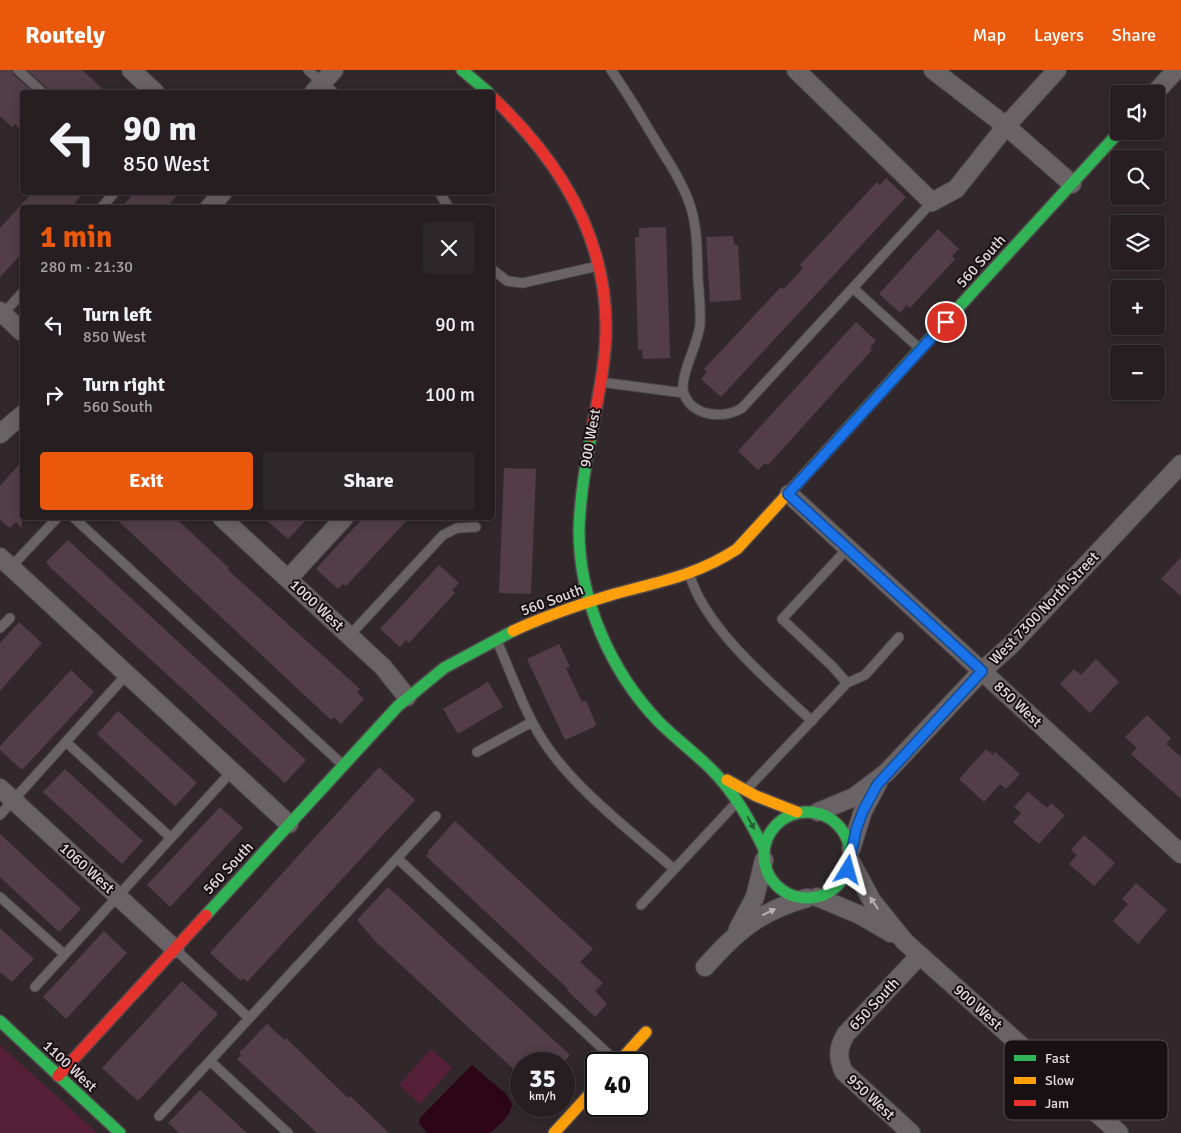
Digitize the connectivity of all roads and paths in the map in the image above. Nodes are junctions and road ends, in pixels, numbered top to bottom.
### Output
1 (18, 70) edge
2 (131, 70) edge
3 (308, 70) edge
4 (462, 70) edge
5 (612, 70) edge
6 (796, 70) edge
7 (933, 70) edge
8 (1057, 70) edge
9 (1176, 70) edge
10 (326, 84) edge
11 (1162, 85) edge
12 (40, 90) edge
13 (153, 90) edge
14 (486, 90) edge
15 (495, 100) edge
16 (1006, 126) junction
17 (1112, 140) edge
18 (1072, 184) junction
19 (112, 195) edge
20 (220, 195) edge
21 (932, 202) junction
22 (104, 205) edge
23 (212, 205) edge
24 (598, 266) junction
25 (495, 271) edge
26 (853, 288) junction
27 (20, 295) edge
28 (2, 313) edge
29 (20, 330) edge
30 (920, 349) junction
31 (600, 382) junction
32 (684, 393) junction
33 (20, 417) edge
34 (0, 434) edge
35 (1181, 464) edge
36 (788, 494) junction
37 (56, 520) edge
38 (76, 520) edge
39 (224, 520) edge
40 (342, 520) edge
41 (476, 527) dead end
42 (848, 548) junction
43 (5, 562) edge
44 (690, 576) junction
45 (288, 578) junction
46 (591, 602) junction
47 (10, 618) dead end
48 (0, 628) edge
49 (350, 635) junction
50 (899, 637) dead end
51 (496, 639) junction
52 (982, 671) junction
53 (127, 674) junction
54 (847, 684) junction
55 (407, 697) junction
56 (812, 720) junction
57 (532, 722) junction
58 (66, 742) junction
59 (476, 752) dead end
60 (343, 765) junction
61 (232, 771) junction
62 (713, 771) junction
63 (886, 772) junction
64 (0, 788) edge
65 (746, 791) junction
66 (13, 801) junction
67 (738, 801) junction
68 (797, 812) junction
69 (818, 812) junction
70 (0, 815) edge
71 (436, 816) dead end
72 (289, 824) junction
73 (170, 837) junction
74 (1181, 854) edge
75 (764, 855) junction
76 (851, 855) junction
77 (397, 858) junction
78 (674, 869) junction
79 (117, 896) junction
80 (0, 897) edge
81 (812, 898) junction
82 (641, 905) dead end
83 (736, 934) junction
84 (904, 942) junction
85 (174, 949) junction
86 (64, 954) junction
87 (920, 955) junction
88 (705, 967) dead end
89 (35, 987) dead end
90 (249, 1018) junction
91 (0, 1021) edge
92 (646, 1032) dead end
93 (1015, 1040) edge
94 (606, 1052) edge
95 (628, 1052) edge
96 (839, 1057) joint
97 (210, 1061) junction
98 (58, 1076) junction
99 (585, 1099) edge
100 (159, 1116) dead end
101 (1104, 1120) edge
102 (120, 1133) edge
103 (288, 1133) edge
104 (554, 1133) edge
105 (910, 1133) edge
106 (1119, 1133) edge

1 - 12 lane
2 - 13 street
3 - 10 lane
4 - 14 street
5 - 32 lane
6 - 21 street
7 - 16 street
8 - 16 street
9 - 11 street
15 - 24 street, 900 West
16 - 18 street
16 - 21 street
17 - 18 street, 560 South
18 - 30 street, 560 South
19 - 22 lane
20 - 23 street
21 - 26 lane
24 - 25 lane
24 - 31 street, 900 West
26 - 30 lane
26 - 32 lane
27 - 28 lane
28 - 29 street
30 - 36 street, 560 South
31 - 32 lane
31 - 46 street, 900 West
33 - 34 street
35 - 52 street, West 7300 North Street
36 - 42 street, 850 West
36 - 44 street, 560 South
37 - 43 lane
38 - 60 lane
39 - 45 street, 1000 West
40 - 45 street
41 - 49 lane
42 - 52 street, 850 West
42 - 54 lane
43 - 53 street
44 - 46 street, 560 South
44 - 56 lane
45 - 49 street, 1000 West
46 - 51 street, 560 South
46 - 62 street, 900 West
47 - 48 lane
49 - 55 street, 1000 West
50 - 54 lane
51 - 55 street, 560 South
51 - 57 lane
52 - 63 street, West 7300 North Street
52 - 74 street, 850 West
53 - 58 lane
53 - 61 street
54 - 56 lane
55 - 60 street, 560 South
56 - 65 lane
57 - 59 lane
57 - 78 lane
58 - 66 lane
58 - 73 lane
60 - 72 street, 560 South
61 - 72 street
61 - 73 lane
62 - 65 street, 900 West
62 - 67 street, 900 West
63 - 69 street, West 7300 North Street
63 - 76 street, West 7300 North Street
64 - 66 street, 1060 West
65 - 68 street, 900 West
66 - 70 lane
66 - 79 street, 1060 West
67 -> 75 street, 900 West
67 - 78 lane
68 - 69 street
68 - 75 street
69 - 76 street
71 - 77 lane
72 - 85 street, 560 South
73 - 79 lane
75 - 81 street
75 - 83 street
76 - 81 street
84 -> 76 street, 900 West
77 - 90 lane
77 - 94 lane
78 - 82 lane
79 - 85 street, 1060 West
79 - 86 lane
80 - 86 lane
83 -> 81 street
81 - 84 street, 900 West
83 - 88 street
84 - 87 street, 900 West
85 - 90 lane
85 - 98 street, 560 South
86 - 89 lane
87 - 93 street, 900 West
87 - 96 street, 650 South
90 - 97 lane
91 - 98 street, 1100 West
92 - 95 street
96 - 105 street, 950 West
97 - 100 lane
97 - 103 lane
98 - 102 street, 1100 West
99 - 104 street
101 - 106 street, 900 West

